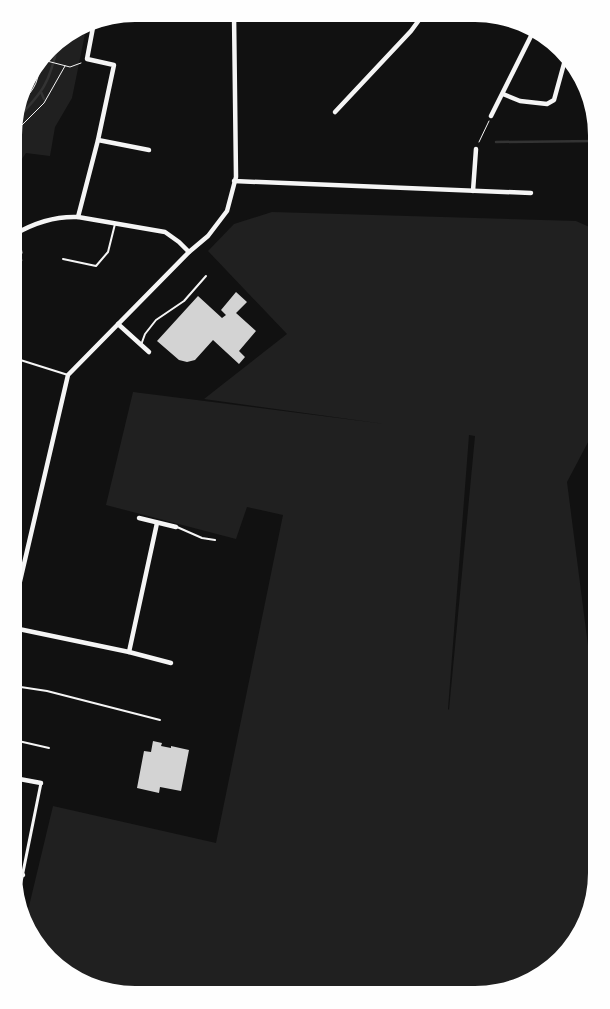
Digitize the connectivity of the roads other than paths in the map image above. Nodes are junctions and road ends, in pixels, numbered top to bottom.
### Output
1 (234, 22) edge
2 (418, 22) edge
3 (92, 31) edge
4 (530, 37) edge
5 (563, 66) edge
6 (503, 94) junction
7 (335, 112) dead end
8 (491, 116) road end
9 (98, 140) junction
10 (476, 149) road end
11 (149, 150) dead end
12 (234, 181) junction
13 (473, 191) junction
14 (531, 193) dead end
15 (78, 216) junction
16 (115, 224) junction
17 (22, 231) edge
18 (189, 252) junction
19 (63, 259) dead end
20 (206, 276) dead end
21 (118, 324) junction
22 (141, 345) junction
23 (149, 352) dead end
24 (22, 361) edge
25 (68, 375) junction
26 (139, 518) dead end
27 (157, 522) junction
28 (176, 527) joint
29 (215, 540) dead end
30 (22, 570) edge
31 (22, 630) edge
32 (129, 652) junction
33 (171, 663) dead end
34 (22, 687) edge
35 (160, 720) dead end
36 (22, 742) edge
37 (49, 748) dead end
38 (22, 779) edge
39 (41, 783) joint
40 (23, 875) joint
41 (22, 878) edge

1 - 12 street
2 - 7 street
3 - 9 street
4 - 6 street
5 - 6 street
6 - 8 street
9 - 11 street
9 - 15 street
10 - 13 street
12 - 13 street
12 - 18 street
13 - 14 street
15 - 16 street
15 - 17 street
16 - 18 street
16 - 19 lane
18 - 21 street
20 - 22 lane
21 - 22 street
21 - 25 street
22 - 23 street
24 - 25 lane
25 - 30 street
26 - 27 street
27 - 28 street
27 - 32 street
28 - 29 lane
31 - 32 street
32 - 33 street
34 - 35 lane
36 - 37 lane
38 - 39 street
39 - 40 street
40 - 41 street

